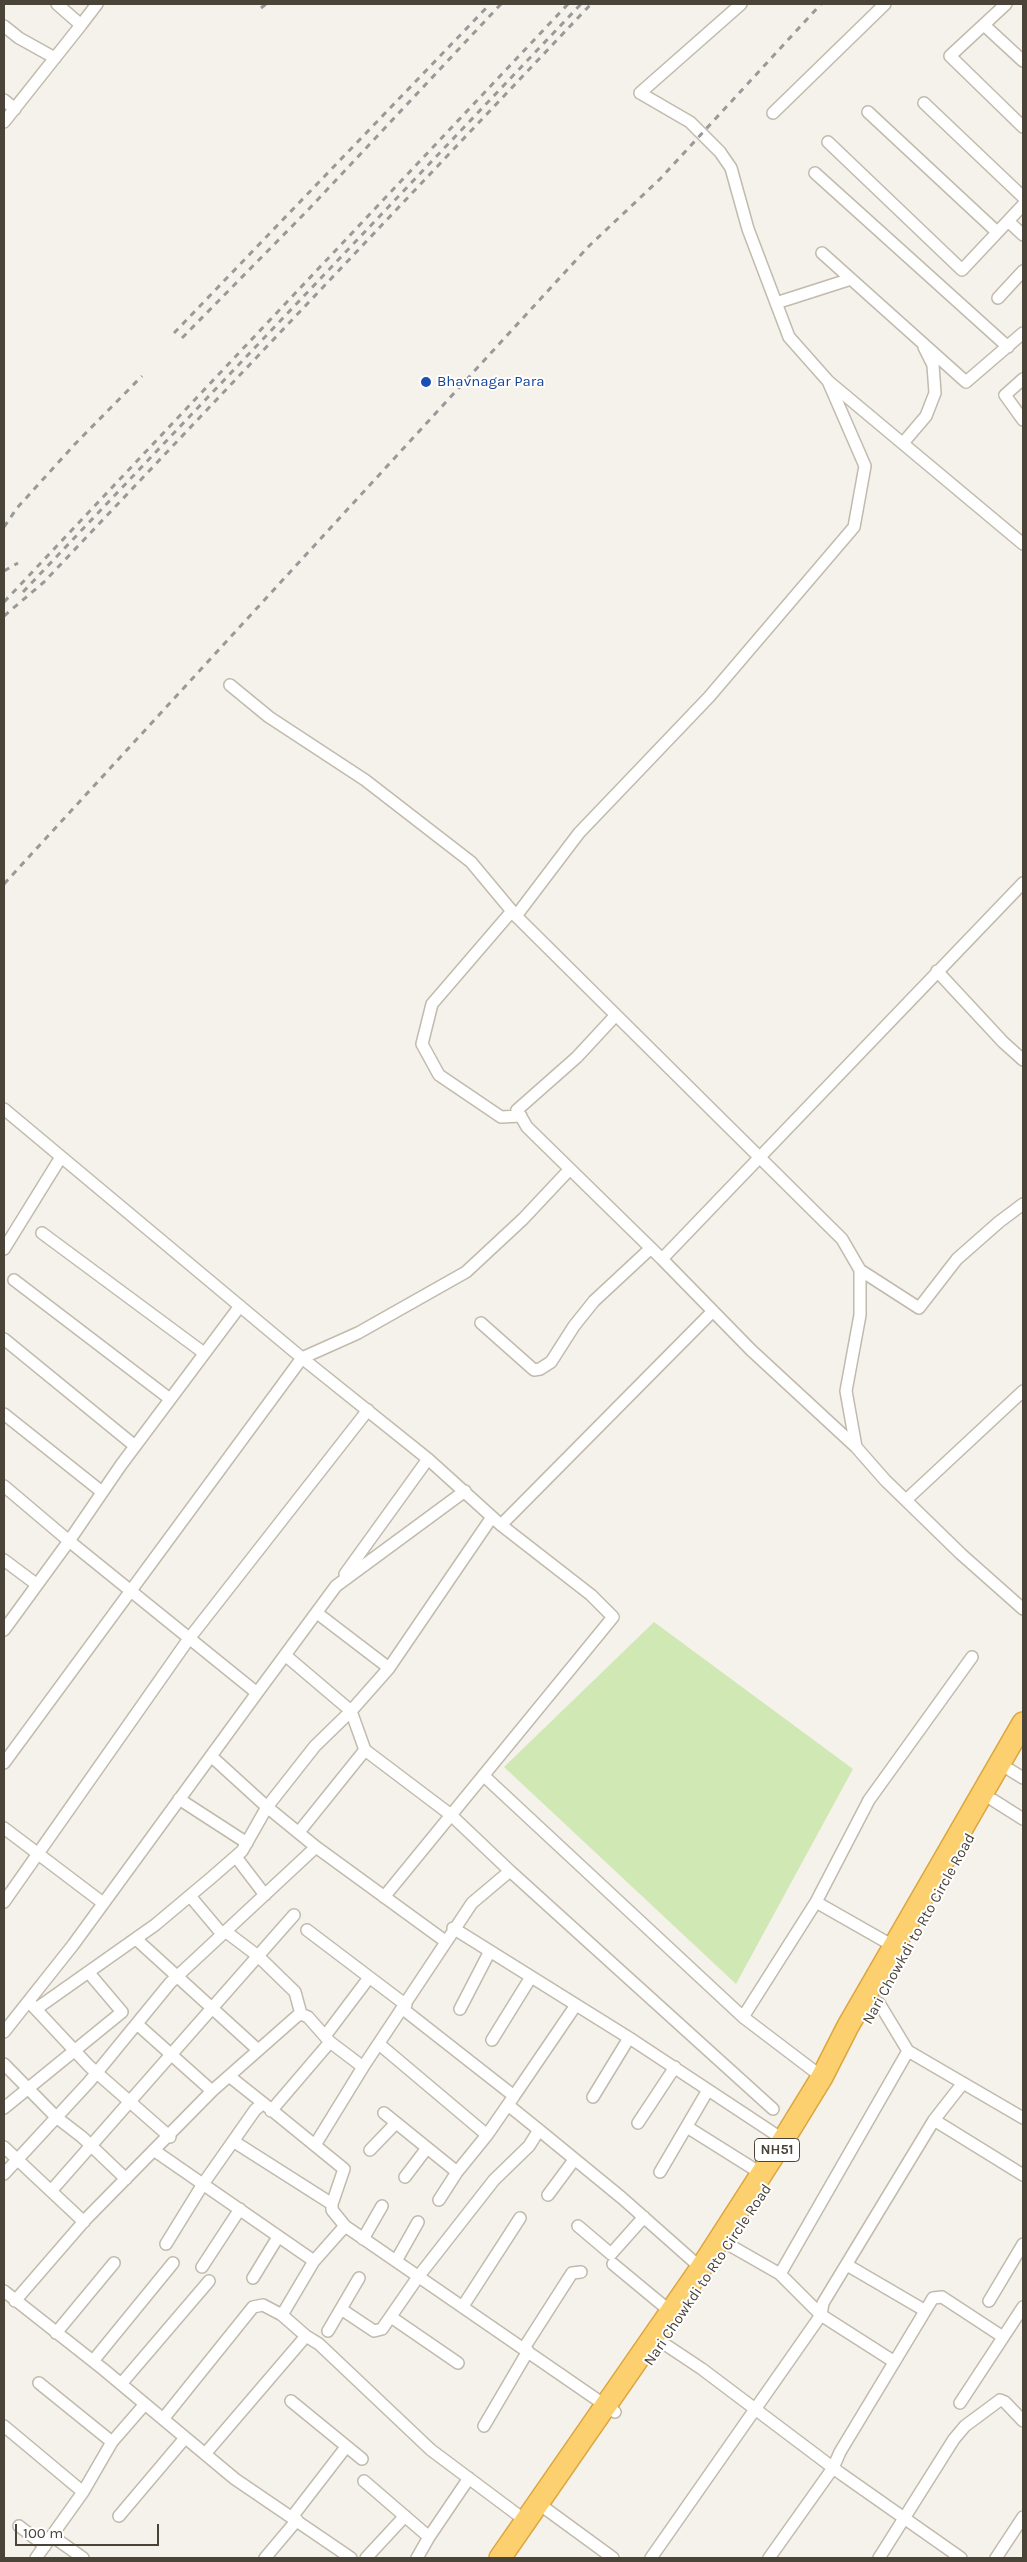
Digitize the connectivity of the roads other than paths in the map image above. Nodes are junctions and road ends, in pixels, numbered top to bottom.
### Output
1 (57, 4) edge
2 (98, 4) edge
3 (741, 4) edge
4 (884, 4) edge
5 (1006, 4) edge
6 (81, 25) junction
7 (984, 25) junction
8 (4, 26) edge
9 (56, 58) junction
10 (1023, 61) edge
11 (4, 100) edge
12 (924, 103) dead end
13 (15, 109) junction
14 (868, 112) dead end
15 (773, 113) dead end
16 (4, 122) edge
17 (1023, 126) edge
18 (828, 142) dead end
19 (815, 173) dead end
20 (1023, 197) edge
21 (1023, 205) edge
22 (1008, 221) junction
23 (997, 232) junction
24 (1023, 234) edge
25 (822, 253) dead end
26 (1023, 271) edge
27 (851, 279) junction
28 (998, 298) dead end
29 (776, 302) junction
30 (1023, 333) edge
31 (920, 341) junction
32 (1008, 347) junction
33 (1023, 380) edge
34 (828, 381) junction
35 (1023, 420) edge
36 (903, 443) junction
37 (1023, 544) edge
38 (230, 685) dead end
39 (1023, 883) edge
40 (514, 913) junction
41 (937, 971) junction
42 (615, 1016) junction
43 (1023, 1060) edge
44 (4, 1109) edge
45 (521, 1116) junction
46 (759, 1156) junction
47 (61, 1157) junction
48 (570, 1169) junction
49 (1023, 1204) edge
50 (42, 1233) dead end
51 (651, 1248) junction
52 (4, 1249) edge
53 (662, 1259) junction
54 (860, 1270) junction
55 (14, 1280) dead end
56 (240, 1306) junction
57 (713, 1312) junction
58 (481, 1323) dead end
59 (4, 1339) edge
60 (204, 1353) junction
61 (302, 1358) junction
62 (1023, 1391) edge
63 (170, 1399) junction
64 (368, 1410) junction
65 (4, 1414) edge
66 (135, 1446) junction
67 (856, 1446) junction
68 (428, 1459) junction
69 (4, 1486) edge
70 (465, 1490) junction
71 (102, 1492) junction
72 (906, 1500) junction
73 (492, 1517) junction
74 (501, 1526) junction
75 (69, 1541) junction
76 (4, 1560) edge
77 (36, 1584) junction
78 (336, 1586) junction
79 (129, 1592) junction
80 (4, 1609) edge
81 (1023, 1609) edge
82 (317, 1613) junction
83 (14, 1616) junction
84 (4, 1630) edge
85 (188, 1640) junction
86 (285, 1655) junction
87 (972, 1657) dead end
88 (389, 1668) junction
89 (257, 1693) junction
90 (351, 1711) junction
91 (1023, 1723) edge
92 (1023, 1748) edge
93 (365, 1750) junction
94 (210, 1756) junction
95 (4, 1763) edge
96 (1017, 1774) edge
97 (484, 1776) junction
98 (179, 1799) junction
99 (993, 1800) junction
100 (267, 1807) junction
101 (451, 1815) junction
102 (1023, 1819) edge
103 (4, 1828) edge
104 (300, 1832) junction
105 (247, 1843) junction
106 (316, 1847) junction
107 (39, 1855) junction
108 (236, 1857) junction
109 (510, 1871) junction
110 (265, 1895) junction
111 (190, 1896) junction
112 (384, 1897) junction
113 (4, 1902) edge
114 (816, 1902) junction
115 (103, 1903) junction
116 (294, 1915) dead end
117 (454, 1928) junction
118 (307, 1930) dead end
119 (224, 1932) junction
120 (136, 1939) junction
121 (445, 1941) junction
122 (895, 1947) junction
123 (490, 1951) junction
124 (258, 1956) junction
125 (89, 1973) junction
126 (177, 1976) junction
127 (532, 1977) junction
128 (368, 1979) junction
129 (879, 2003) junction
130 (32, 2005) junction
131 (576, 2005) junction
132 (213, 2007) junction
133 (404, 2007) junction
134 (460, 2009) dead end
135 (122, 2012) junction
136 (301, 2014) junction
137 (744, 2017) junction
138 (136, 2026) junction
139 (4, 2032) edge
140 (629, 2038) junction
141 (328, 2039) junction
142 (492, 2040) dead end
143 (379, 2044) junction
144 (257, 2049) junction
145 (74, 2050) junction
146 (908, 2051) junction
147 (170, 2054) junction
148 (4, 2064) edge
149 (363, 2067) junction
150 (675, 2067) junction
151 (97, 2073) junction
152 (229, 2076) junction
153 (822, 2077) junction
154 (963, 2084) junction
155 (28, 2089) junction
156 (708, 2090) junction
157 (212, 2091) junction
158 (593, 2097) dead end
159 (511, 2100) junction
160 (132, 2101) junction
161 (267, 2107) junction
162 (4, 2108) edge
163 (773, 2109) dead end
164 (384, 2113) dead end
165 (56, 2117) junction
166 (1023, 2118) edge
167 (934, 2120) junction
168 (396, 2123) junction
169 (638, 2123) dead end
170 (687, 2127) junction
171 (539, 2130) junction
172 (487, 2135) junction
173 (170, 2137) junction
174 (233, 2141) junction
175 (788, 2143) junction
176 (315, 2145) junction
177 (91, 2146) junction
178 (4, 2147) edge
179 (427, 2148) junction
180 (370, 2150) dead end
181 (155, 2151) junction
182 (574, 2160) junction
183 (16, 2161) junction
184 (457, 2172) junction
185 (660, 2172) dead end
186 (4, 2174) edge
187 (762, 2174) junction
188 (1023, 2175) edge
189 (405, 2177) dead end
190 (126, 2179) junction
191 (203, 2184) junction
192 (51, 2191) junction
193 (548, 2195) dead end
194 (438, 2200) dead end
195 (332, 2204) junction
196 (382, 2206) dead end
197 (240, 2209) junction
198 (644, 2217) junction
199 (520, 2218) dead end
200 (84, 2222) junction
201 (418, 2222) dead end
202 (345, 2226) junction
203 (578, 2226) dead end
204 (278, 2237) junction
205 (363, 2239) junction
206 (166, 2244) dead end
207 (1023, 2244) edge
208 (731, 2246) junction
209 (314, 2261) junction
210 (396, 2262) junction
211 (114, 2263) dead end
212 (173, 2263) dead end
213 (613, 2264) dead end
214 (847, 2265) junction
215 (202, 2267) dead end
216 (701, 2268) junction
217 (582, 2272) dead end
218 (780, 2274) junction
219 (418, 2277) junction
220 (253, 2278) dead end
221 (360, 2278) dead end
222 (209, 2281) dead end
223 (4, 2292) edge
224 (15, 2301) junction
225 (989, 2301) dead end
226 (463, 2306) junction
227 (1023, 2307) edge
228 (341, 2309) junction
229 (924, 2310) junction
230 (671, 2312) junction
231 (282, 2315) junction
232 (821, 2315) junction
233 (391, 2317) junction
234 (328, 2331) dead end
235 (56, 2333) junction
236 (306, 2336) junction
237 (1003, 2338) junction
238 (659, 2340) junction
239 (526, 2349) junction
240 (92, 2361) junction
241 (893, 2361) junction
242 (458, 2363) dead end
243 (39, 2383) dead end
244 (122, 2384) junction
245 (292, 2401) dead end
246 (960, 2403) dead end
247 (145, 2404) junction
248 (611, 2409) junction
249 (754, 2409) junction
250 (163, 2419) junction
251 (1023, 2421) edge
252 (4, 2426) edge
253 (484, 2426) dead end
254 (185, 2438) junction
255 (112, 2442) junction
256 (346, 2447) junction
257 (205, 2454) junction
258 (362, 2459) dead end
259 (834, 2468) junction
260 (469, 2478) junction
261 (364, 2481) dead end
262 (84, 2492) junction
263 (546, 2509) junction
264 (119, 2516) dead end
265 (405, 2516) junction
266 (1023, 2517) edge
267 (294, 2518) junction
268 (905, 2519) junction
269 (526, 2521) junction
270 (19, 2526) dead end
271 (429, 2537) junction
272 (49, 2541) junction
273 (36, 2558) edge
274 (82, 2558) edge
275 (266, 2558) edge
276 (351, 2558) edge
277 (366, 2558) edge
278 (417, 2558) edge
279 (500, 2558) edge
280 (512, 2558) edge
281 (613, 2558) edge
282 (651, 2558) edge
283 (769, 2558) edge
284 (879, 2558) edge
285 (961, 2558) edge
286 (996, 2558) edge

1 - 6 street
2 - 6 street
3 - 29 street
4 - 15 street
5 - 7 street
6 - 9 street
7 - 10 street
7 - 17 street
8 - 9 street
9 - 13 street
11 - 13 street
12 - 20 street
13 - 16 street
14 - 23 street
18 - 23 street
19 - 32 street
21 - 22 street
22 - 23 street
22 - 24 street
25 - 27 street
26 - 28 street
27 - 29 street
27 - 31 street
29 - 34 street
30 - 32 street
31 - 32 street
31 - 36 street
33 - 35 street
34 - 36 street
34 - 40 street
36 - 37 street
38 - 40 street
39 - 41 street
40 - 42 street
40 - 45 street
41 - 43 street
41 - 46 street
42 - 45 street
42 - 46 street
44 - 47 street
45 - 48 street
46 - 53 street
46 - 54 street
47 - 52 street
47 - 56 street
48 - 51 street
48 - 61 street
49 - 54 street
50 - 60 street
51 - 53 street
51 - 58 street
53 - 57 street
54 - 67 street
55 - 63 street
56 - 60 street
56 - 61 street
57 - 67 street
57 - 74 street
59 - 66 street
60 - 63 street
61 - 64 street
61 - 79 street
62 - 72 street
63 - 66 street
64 - 68 street
64 - 85 street
65 - 71 street
66 - 71 street
67 - 72 street
68 - 70 street
68 - 78 street
69 - 75 street
70 - 73 street
70 - 78 street
71 - 75 street
72 - 81 street
73 - 74 street
73 - 88 street
74 - 97 street
75 - 77 street
75 - 79 street
76 - 77 street
77 - 83 street
78 - 82 street
79 - 85 street
79 - 95 street
80 - 83 street
82 - 86 street
82 - 88 street
83 - 84 street
85 - 89 street
85 - 107 street
86 - 89 street
86 - 90 street
87 - 114 street
88 - 90 street
89 - 94 street
90 - 93 street
90 - 100 street
91 - 122 highway, NH51
92 - 96 highway, Nari Chowkdi to Rto Circle Road / NH51
93 - 101 street
93 - 104 street
94 - 98 street
94 - 100 street
96 - 99 highway, Nari Chowkdi to Rto Circle Road / NH51
97 - 101 street
97 - 137 street
98 - 105 street
98 - 115 street
99 - 102 street
99 - 129 highway, Nari Chowkdi to Rto Circle Road / NH51
100 - 104 street
100 - 105 street
101 - 109 street
101 - 112 street
103 - 107 street
104 - 106 street
105 - 108 street
106 - 110 street
106 - 112 street
107 - 113 street
107 - 115 street
108 - 110 street
108 - 111 street
109 - 117 street
109 - 163 street
110 - 119 street
111 - 119 street
111 - 120 street
112 - 121 street
114 - 122 street
114 - 137 street
115 - 130 street
116 - 124 street
117 - 121 street
117 - 123 street
118 - 128 street
119 - 124 street
119 - 126 street
120 - 125 street
120 - 126 street
121 - 133 street
122 - 153 highway, NH51
123 - 127 street
123 - 134 street
124 - 132 street
124 - 136 street
125 - 130 street
125 - 135 street
126 - 132 street
126 - 138 street
127 - 131 street
127 - 142 street
128 - 133 street
128 - 141 street
129 - 146 street
129 - 175 highway, Nari Chowkdi to Rto Circle Road / NH51
130 - 139 street
130 - 145 street
131 - 140 street
131 - 159 street
132 - 144 street
132 - 147 street
133 - 143 street
133 - 159 street
135 - 138 street
135 - 145 street
136 - 141 street
136 - 144 street
137 - 153 street
138 - 147 street
138 - 151 street
140 - 150 street
140 - 158 street
141 - 149 street
141 - 161 street
143 - 149 street
143 - 172 street
144 - 152 street
145 - 151 street
145 - 155 street
146 - 154 street
146 - 218 street
147 - 157 street
147 - 160 street
148 - 155 street
149 - 176 street
150 - 156 street
150 - 169 street
151 - 160 street
151 - 165 street
152 - 157 street
152 - 161 street
153 - 175 highway, NH51
154 - 166 street
154 - 167 street
155 - 162 street
155 - 165 street
156 - 170 street
156 - 175 street
157 - 173 street
159 - 171 street
159 - 172 street
160 - 173 street
160 - 177 street
161 - 174 street
161 - 176 street
164 - 168 street
165 - 177 street
165 - 183 street
167 - 188 street
167 - 214 street
168 - 179 street
168 - 180 street
170 - 185 street
170 - 187 street
171 - 182 street
171 - 219 street
172 - 184 street
173 - 181 street
174 - 191 street
174 - 195 street
175 - 187 highway, NH51
175 - 208 highway, Nari Chowkdi to Rto Circle Road / NH51
176 - 195 street
177 - 190 street
177 - 192 street
178 - 183 street
179 - 184 street
179 - 189 street
181 - 190 street
181 - 191 street
182 - 193 street
182 - 198 street
183 - 186 street
183 - 192 street
184 - 194 street
187 - 216 highway, NH51
190 - 200 street
191 - 197 street
191 - 206 street
192 - 200 street
195 - 202 street
196 - 205 street
197 - 204 street
197 - 215 street
198 - 203 street
198 - 216 street
199 - 226 street
200 - 224 street
201 - 210 street
202 - 205 street
202 - 209 street
204 - 209 street
204 - 220 street
205 - 210 street
207 - 225 street
208 - 218 street
208 - 238 highway, Nari Chowkdi to Rto Circle Road / NH51
209 - 231 street
210 - 219 street
211 - 235 street
212 - 240 street
213 - 230 street
214 - 229 street
214 - 232 street
216 - 230 highway, NH51
217 - 239 street
218 - 232 street
219 - 226 street
219 - 233 street
221 - 228 street
222 - 244 street
223 - 224 street
224 - 235 street
226 - 239 street
227 - 237 street
228 - 233 street
228 - 234 street
229 - 237 street
229 - 241 street
230 - 238 highway, NH51
231 - 236 street
231 - 250 street
232 - 241 street
232 - 249 street
233 - 242 street
235 - 240 street
236 - 257 street
236 - 260 street
237 - 246 street
238 - 248 highway, Nari Chowkdi to Rto Circle Road / NH51
238 - 249 street
239 - 248 street
239 - 253 street
240 - 244 street
241 - 259 street
243 - 255 street
244 - 247 street
245 - 256 street
247 - 250 street
247 - 255 street
248 - 263 highway, Nari Chowkdi to Rto Circle Road / NH51
248 - 269 highway, NH51
249 - 259 street
249 - 282 street
250 - 254 street
251 - 268 street
252 - 262 street
254 - 257 street
254 - 264 street
255 - 262 street
256 - 258 street
256 - 267 street
257 - 267 street
259 - 268 street
259 - 283 street
260 - 269 street
260 - 271 street
261 - 265 street
262 - 272 street
263 - 280 highway, Nari Chowkdi to Rto Circle Road / NH51
263 - 281 street
265 - 271 street
265 - 277 street
266 - 286 street
267 - 275 street
267 - 276 street
268 - 284 street
268 - 285 street
269 - 279 highway, NH51
270 - 272 street
271 - 278 street
272 - 273 street
272 - 274 street

